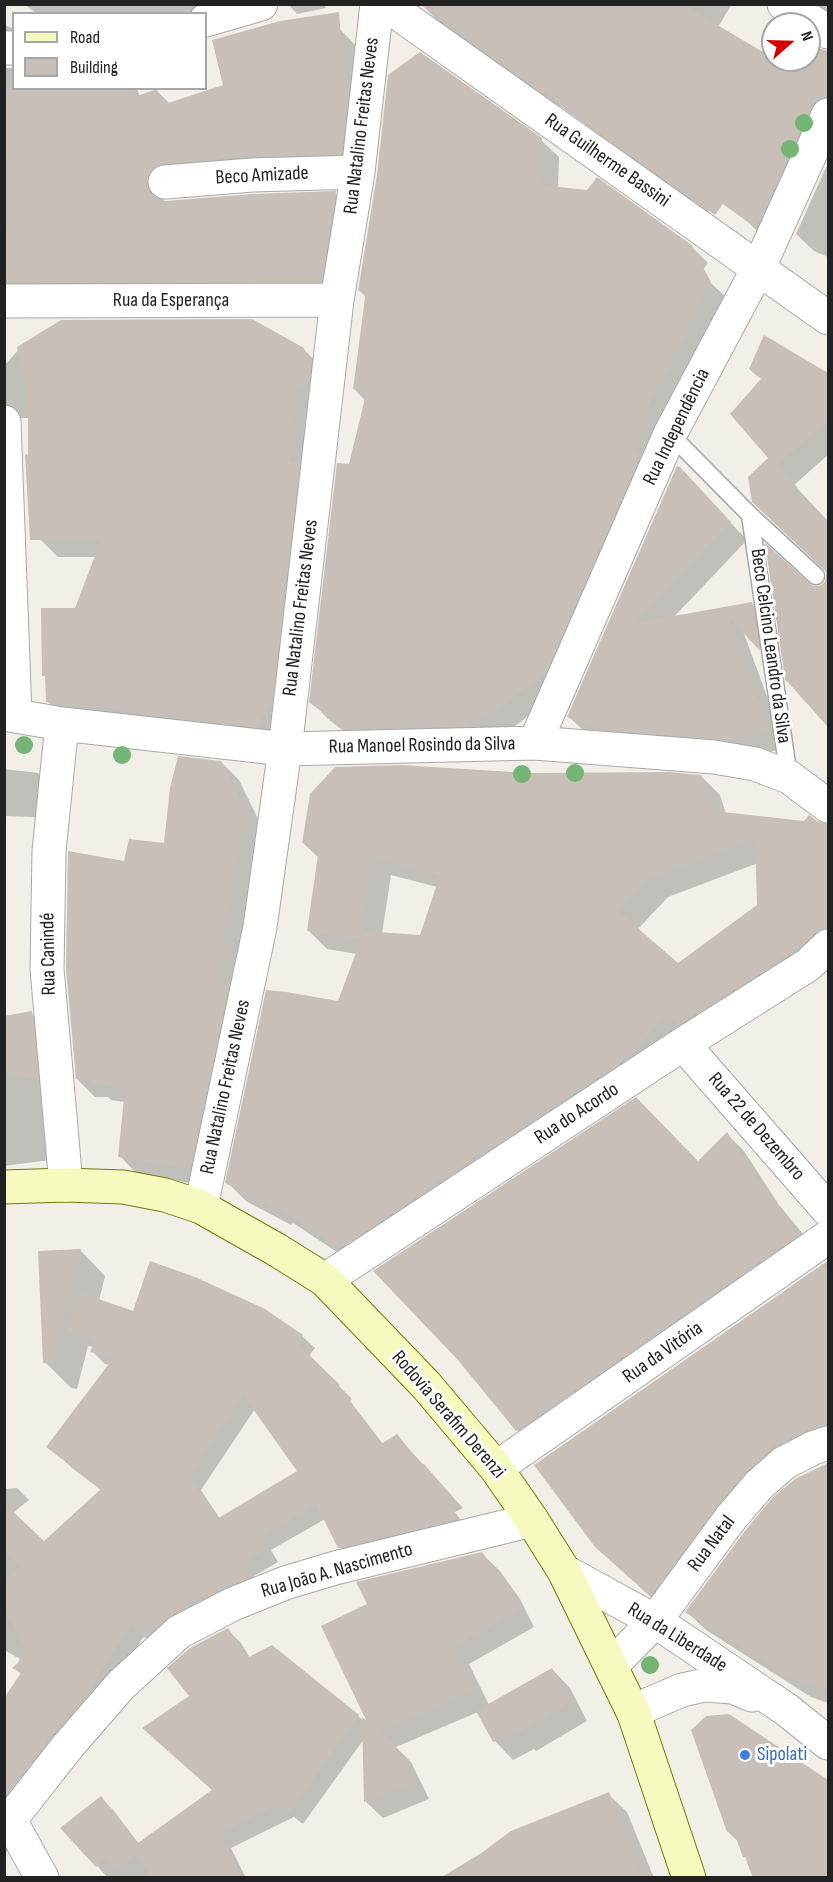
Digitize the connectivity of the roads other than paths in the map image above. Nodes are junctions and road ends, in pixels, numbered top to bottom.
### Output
1 (261, 4) edge
2 (377, 4) edge
3 (385, 4) edge
4 (784, 4) edge
5 (207, 20) edge
6 (828, 32) edge
7 (828, 115) edge
8 (358, 172) junction
9 (165, 182) dead end
10 (759, 267) junction
11 (337, 300) junction
12 (4, 301) edge
13 (828, 318) edge
14 (4, 422) edge
15 (670, 434) junction
16 (750, 516) junction
17 (816, 576) dead end
18 (10, 714) edge
19 (62, 724) junction
20 (535, 743) junction
21 (285, 749) junction
22 (789, 777) junction
23 (828, 806) edge
24 (828, 946) edge
25 (683, 1044) junction
26 (66, 1185) junction
27 (4, 1187) edge
28 (201, 1207) junction
29 (828, 1210) edge
30 (828, 1237) edge
31 (325, 1280) junction
32 (828, 1443) edge
33 (496, 1468) junction
34 (532, 1520) junction
35 (564, 1572) junction
36 (655, 1621) junction
37 (611, 1666) junction
38 (787, 1710) junction
39 (634, 1714) junction
40 (828, 1743) edge
41 (42, 1878) edge
42 (689, 1878) edge

1 - 5 street
2 - 8 street, Rua Natalino Freitas Neves
3 - 10 street, Rua Guilherme Bassini
4 - 6 street
7 - 10 street, Rua Independência
8 - 9 street, Beco Amizade
8 - 11 street, Rua Natalino Freitas Neves
10 - 13 street, Rua Guilherme Bassini
10 - 15 street, Rua Independência
11 - 12 street, Rua da Esperança
11 - 21 street, Rua Natalino Freitas Neves
14 - 18 street
15 - 16 lane
15 - 20 street, Rua Independência
16 - 17 lane
16 - 22 lane, Beco Celcino Leandro da Silva
18 - 19 street, Rua Manoel Rosindo da Silva
19 - 21 street, Rua Manoel Rosindo da Silva
19 - 26 street, Rua Canindé
20 - 21 street, Rua Manoel Rosindo da Silva
20 - 22 street, Rua Manoel Rosindo da Silva
21 - 28 street, Rua Natalino Freitas Neves
22 - 23 street, Rua Manoel Rosindo da Silva
24 - 25 street, Rua do Acordo
25 - 29 street, Rua 22 de Dezembro
25 - 31 street, Rua do Acordo
26 - 27 main road, Rodovia Serafim Derenzi
26 - 28 main road, Rodovia Serafim Derenzi
28 - 31 main road, Rodovia Serafim Derenzi
30 - 33 street, Rua da Vitória
31 - 33 main road, Rodovia Serafim Derenzi
32 - 36 street, Rua Natal
33 - 34 main road, Rodovia Serafim Derenzi
34 - 35 main road, Rodovia Serafim Derenzi
34 - 41 street, Rua João A. Nascimento
35 - 36 street, Rua da Liberdade
35 - 37 main road, Rodovia Serafim Derenzi
36 - 37 street, Rua Natal
36 - 38 street, Rua da Liberdade
37 - 39 main road, Rodovia Serafim Derenzi
38 - 39 street, Rua da Liberdade
38 - 40 street, Rua da Liberdade
39 - 42 main road, Rodovia Serafim Derenzi

